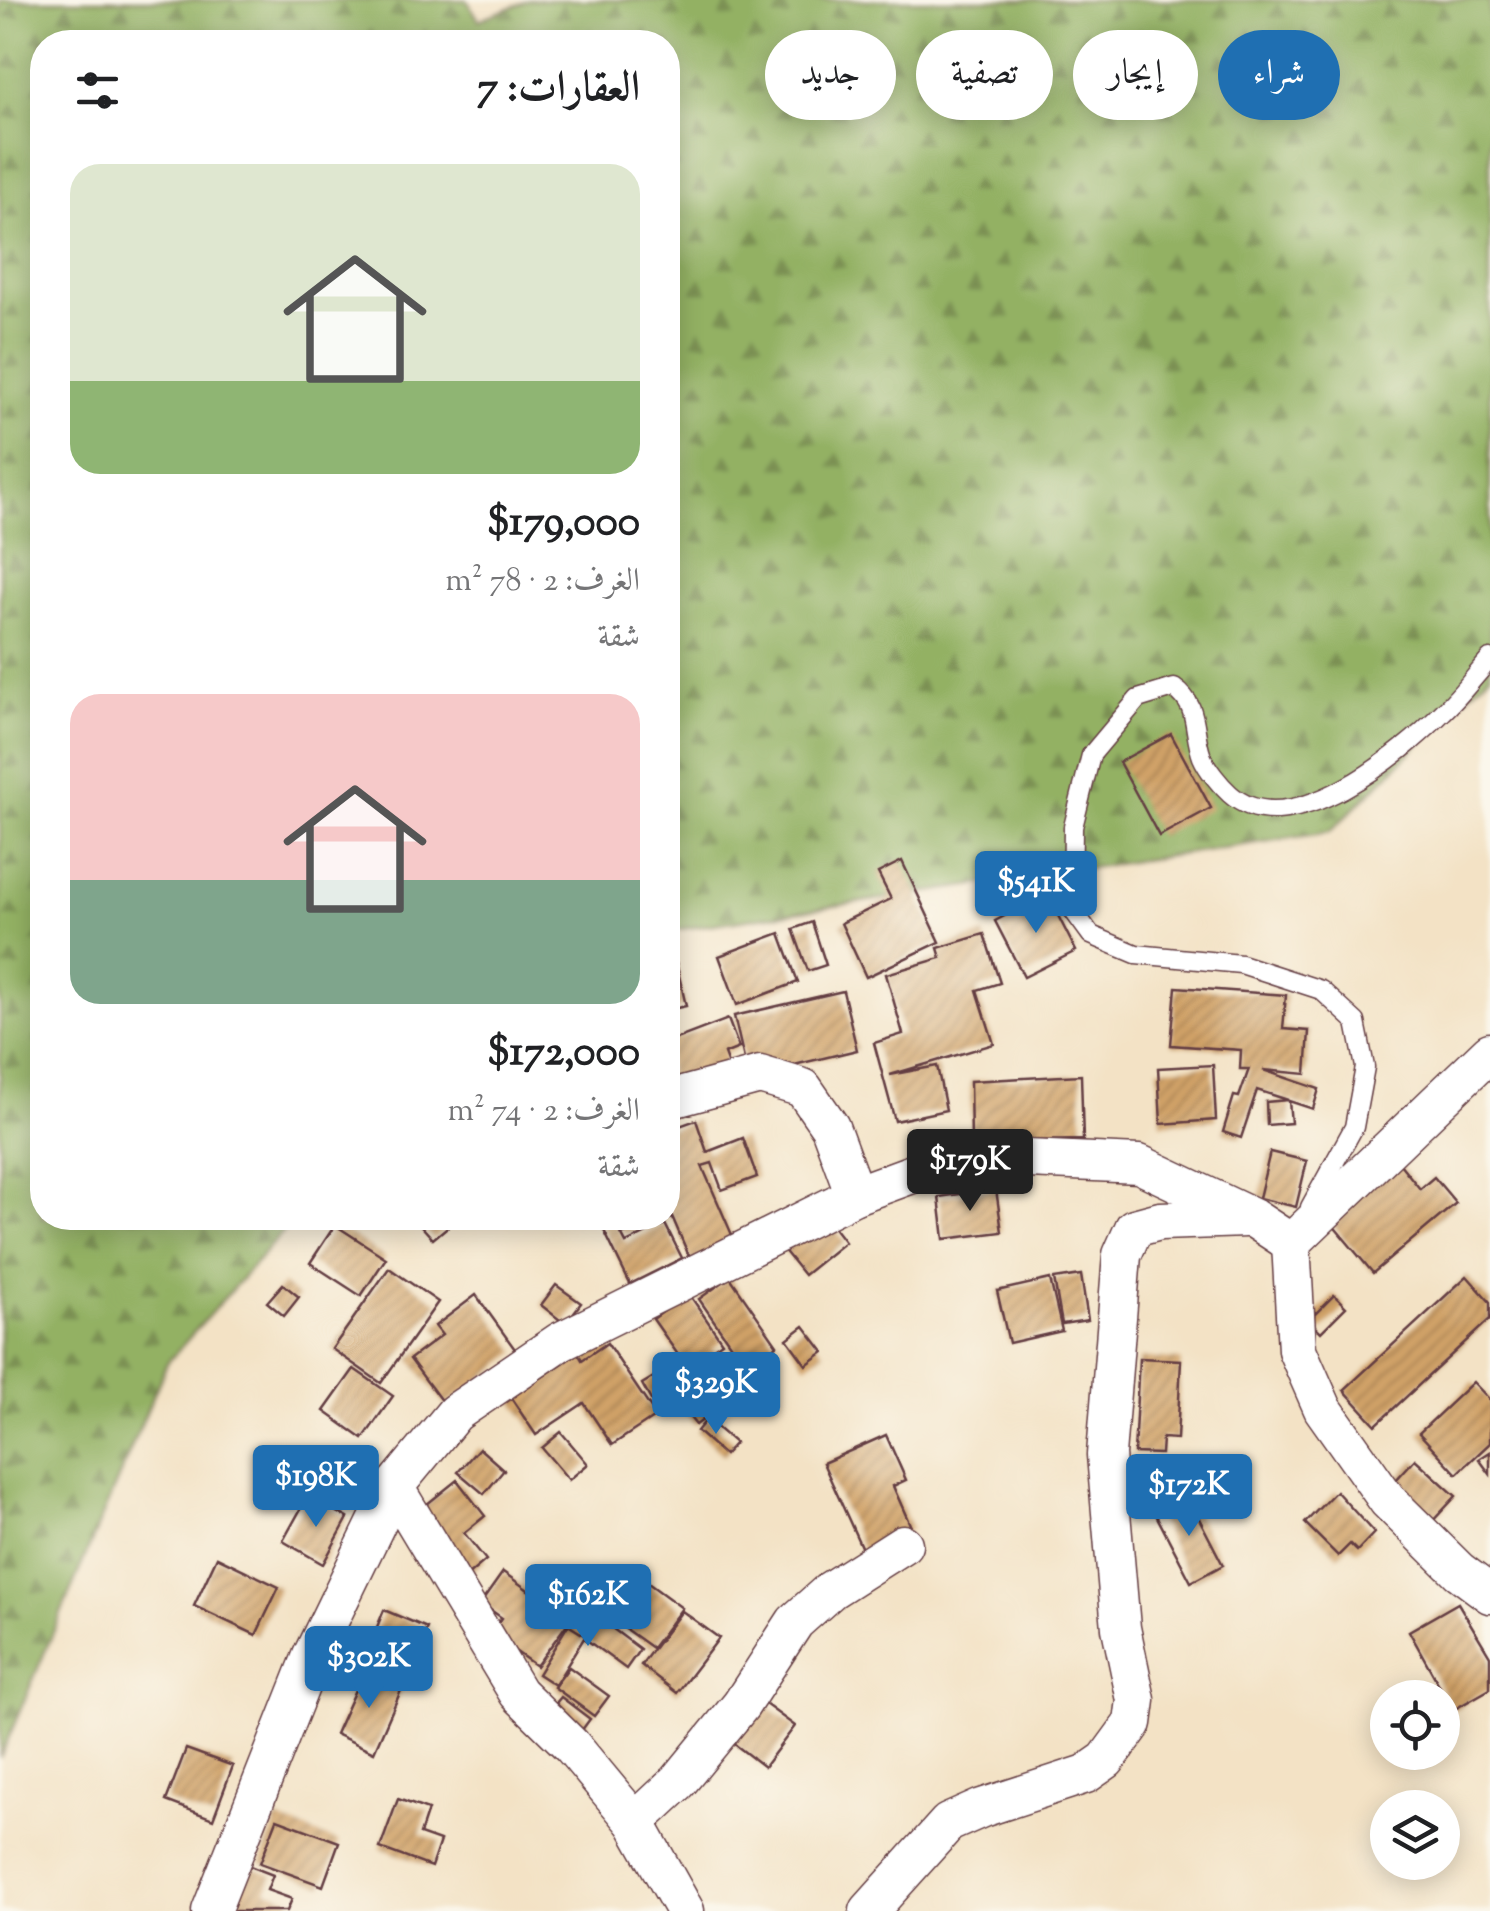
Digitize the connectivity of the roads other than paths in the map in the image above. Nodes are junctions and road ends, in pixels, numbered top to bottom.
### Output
1 (1490, 659) edge
2 (1490, 1052) edge
3 (680, 1097) edge
4 (855, 1195) junction
5 (1253, 1218) junction
6 (1291, 1243) junction
7 (394, 1487) junction
8 (903, 1544) dead end
9 (1490, 1594) edge
10 (634, 1822) junction
11 (211, 1911) edge
12 (685, 1911) edge
13 (869, 1911) edge

1 - 6 lane
2 - 6 street
3 - 4 street
4 - 5 street
4 - 7 street
5 - 6 street
5 - 13 street
6 - 9 street
7 - 10 street
7 - 11 street
8 - 10 street
10 - 12 street

